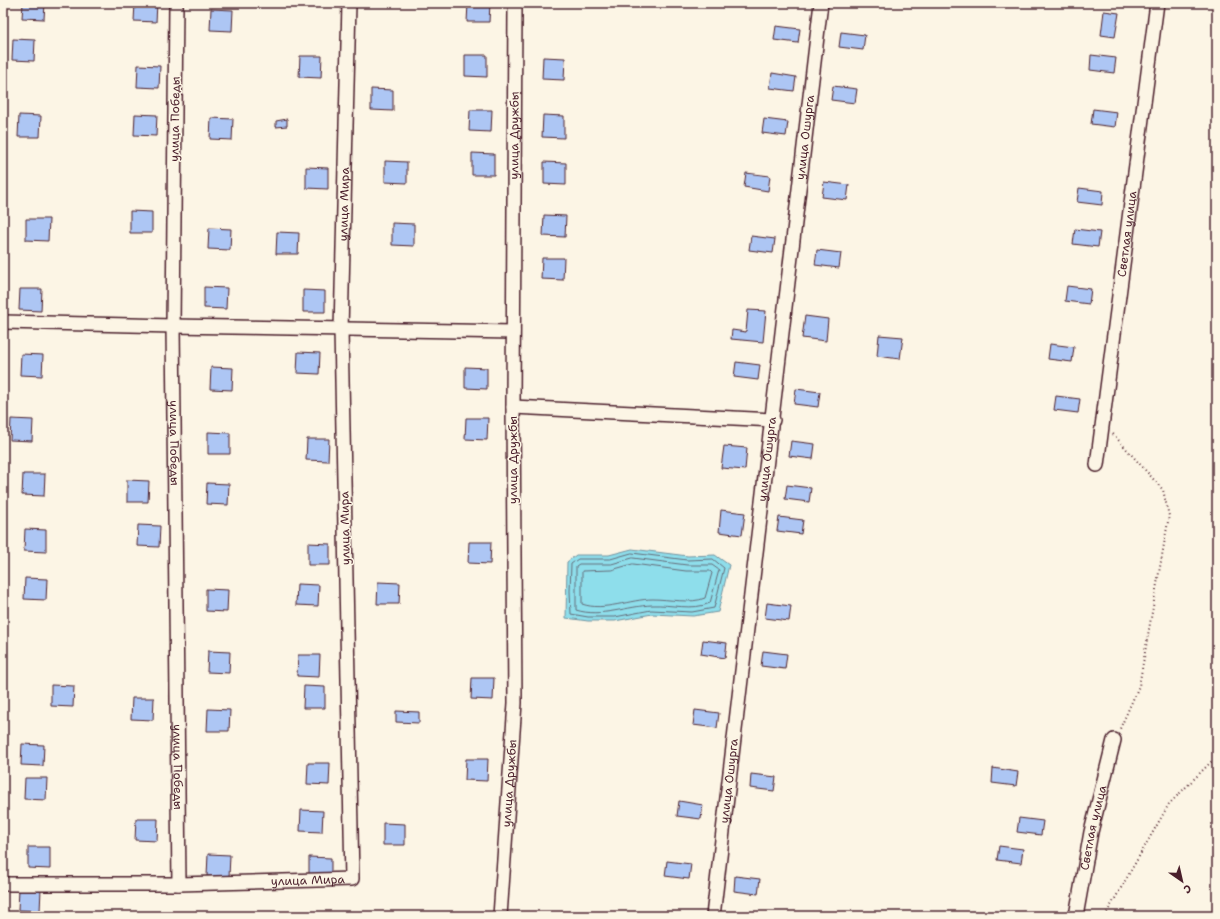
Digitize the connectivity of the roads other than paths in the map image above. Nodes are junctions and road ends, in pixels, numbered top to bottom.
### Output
1 (176, 3) edge
2 (349, 3) edge
3 (515, 3) edge
4 (821, 3) edge
5 (1157, 3) edge
6 (3, 322) edge
7 (173, 326) junction
8 (341, 330) junction
9 (513, 332) junction
10 (513, 407) junction
11 (773, 420) junction
12 (1097, 465) dead end
13 (1114, 740) road end
14 (3, 884) edge
15 (179, 884) junction
16 (500, 916) edge
17 (713, 916) edge
18 (1076, 916) edge

1 - 7 street, улица Победы
2 - 8 street, улица Мира
3 - 9 street, улица Дружбы
4 - 11 street, улица Ошурга
5 - 12 street, Светлая улица
6 - 7 street
7 - 8 street
7 - 15 street, улица Победы
8 - 9 street
8 - 15 street, улица Мира
9 - 10 street, улица Дружбы
10 - 11 street
10 - 16 street, улица Дружбы
11 - 17 street, улица Ошурга
13 - 18 street, Светлая улица
14 - 15 street

